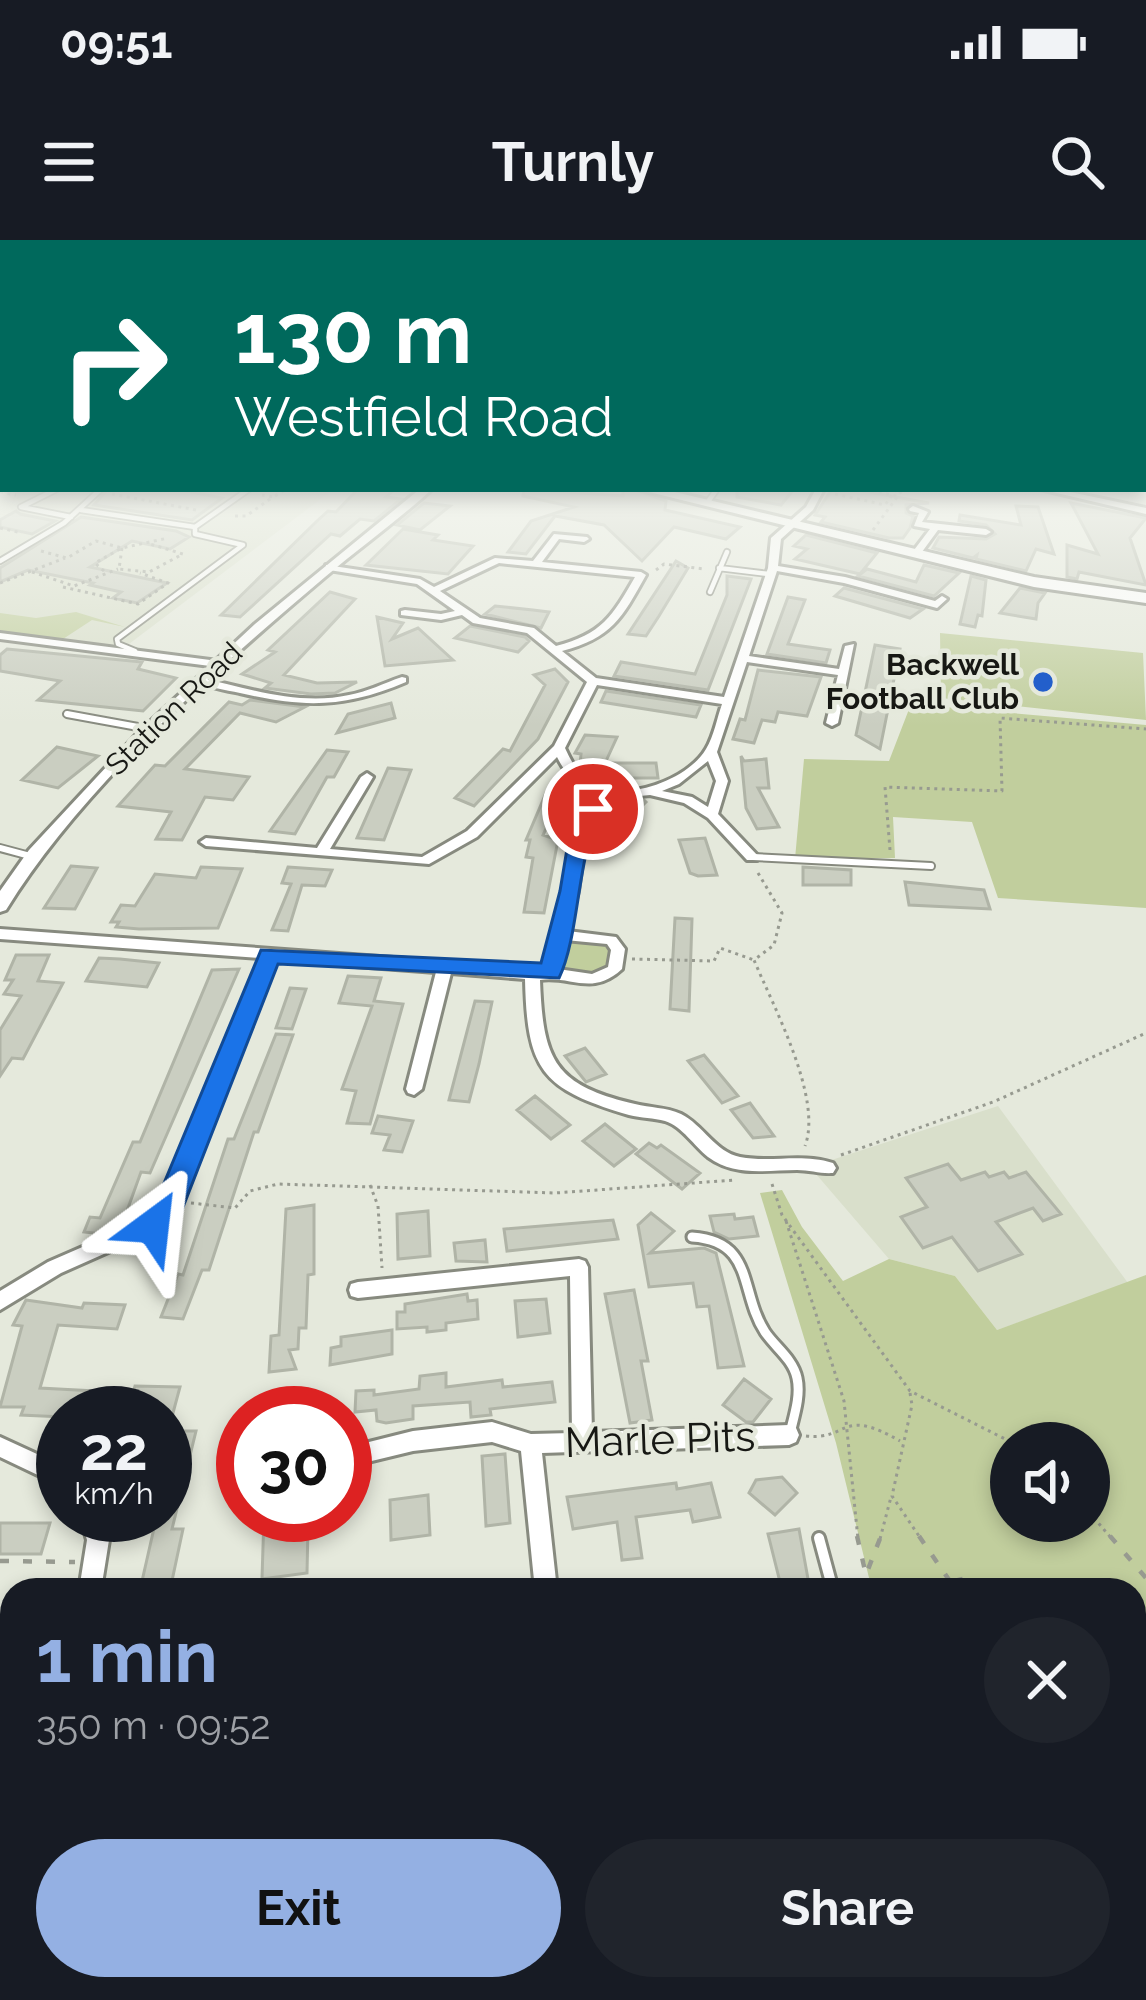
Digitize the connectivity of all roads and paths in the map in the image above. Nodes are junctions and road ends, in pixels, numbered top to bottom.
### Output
1 (59, 561) edge
2 (97, 561) edge
3 (120, 561) edge
4 (167, 561) edge
5 (223, 561) edge
6 (335, 561) edge
7 (496, 561) edge
8 (520, 561) edge
9 (722, 561) edge
10 (772, 561) edge
11 (947, 561) edge
12 (537, 562) joint
13 (328, 567) junction
14 (119, 569) junction
15 (718, 569) junction
16 (105, 571) junction
17 (771, 571) junction
18 (32, 572) junction
19 (140, 573) junction
20 (641, 575) junction
21 (0, 583) edge
22 (63, 587) junction
23 (437, 589) junction
24 (710, 592) dead end
25 (1146, 598) edge
26 (942, 599) dead end
27 (405, 613) dead end
28 (459, 613) junction
29 (0, 636) edge
30 (850, 646) dead end
31 (556, 649) junction
32 (135, 651) junction
33 (742, 658) junction
34 (218, 664) junction
35 (843, 673) junction
36 (402, 680) dead end
37 (200, 681) junction
38 (593, 681) junction
39 (727, 700) junction
40 (67, 715) dead end
41 (832, 723) dead end
42 (149, 729) junction
43 (1146, 729) edge
44 (559, 748) junction
45 (711, 752) junction
46 (367, 777) dead end
47 (654, 793) junction
48 (614, 796) junction
49 (712, 815) junction
50 (206, 842) dead end
51 (0, 848) edge
52 (322, 851) junction
53 (884, 854) dead end
54 (32, 856) junction
55 (752, 857) junction
56 (931, 866) dead end
57 (0, 906) edge
58 (6, 934) edge
59 (561, 935) junction
60 (269, 955) junction
61 (619, 959) junction
62 (754, 960) junction
63 (445, 967) junction
64 (541, 973) junction
65 (1146, 1034) edge
66 (414, 1089) dead end
67 (758, 1165) junction
68 (813, 1165) junction
69 (370, 1185) junction
70 (171, 1201) junction
71 (785, 1219) junction
72 (692, 1237) dead end
73 (383, 1288) junction
74 (358, 1291) dead end
75 (0, 1302) edge
76 (910, 1391) junction
77 (847, 1422) junction
78 (990, 1431) edge
79 (789, 1435) junction
80 (902, 1442) junction
81 (531, 1444) junction
82 (582, 1444) junction
83 (0, 1447) edge
84 (372, 1452) edge
85 (36, 1464) edge
86 (892, 1496) junction
87 (1110, 1536) edge
88 (819, 1538) dead end
89 (98, 1542) edge
90 (0, 1562) edge
91 (95, 1562) junction
92 (970, 1577) dead end
93 (92, 1578) edge
94 (545, 1578) edge
95 (830, 1578) edge
96 (867, 1578) edge
97 (868, 1578) edge
98 (950, 1578) edge
99 (966, 1578) edge
100 (1146, 1578) edge

1 - 18 path
2 - 16 path
3 - 14 path
4 - 19 path
5 - 32 lane
6 - 13 street, Station Road
7 - 23 street
8 - 12 street
9 - 15 lane
10 - 17 street
11 - 25 main road
12 - 20 street
13 - 23 street
13 - 34 street, Station Road
14 - 16 path
14 - 19 path
15 - 17 lane
15 - 20 path
15 - 24 lane
16 - 22 path
17 - 26 street
17 - 33 street
18 - 21 path
18 - 22 path
19 - 22 path
20 - 31 street
23 - 28 street
27 - 28 street
28 - 31 street
29 - 32 street
30 - 35 street
31 - 38 street
32 - 34 street
33 - 35 street
33 - 39 street
34 - 37 street, Station Road
35 - 41 street
36 - 37 street
37 - 42 street, Station Road
38 - 39 street
38 - 44 street
39 - 45 street
40 - 42 lane
42 - 54 street, Station Road
43 - 53 path
44 - 48 street
44 - 52 street
45 - 47 street
45 - 49 street
46 - 52 street
47 - 48 street
47 - 49 street
48 - 59 street
49 - 55 street
50 - 52 street
51 - 54 lane
54 - 57 street, Station Road
55 - 56 lane
55 - 62 path
58 - 60 street
59 - 61 street
59 - 64 street
60 - 63 street
60 - 70 street
61 - 62 path
61 - 64 street
62 - 68 path
63 - 64 street
63 - 66 street
64 - 67 street
65 - 68 path
67 - 68 street
67 - 69 path
67 - 71 path
69 - 70 path
69 - 73 path
70 - 75 street
71 - 76 path
71 - 77 path
72 - 79 lane
73 - 74 street
73 - 82 street
76 - 78 path
76 - 80 path
77 - 79 path
77 - 80 path
77 - 96 path
79 - 82 street, Marle Pits
80 - 86 path
81 - 82 street, Marle Pits
81 - 84 street, Marle Pits
81 - 94 street
83 - 85 street
86 - 97 path
86 - 98 path
87 - 100 path
88 - 95 lane
89 - 91 street
90 - 91 path
91 - 93 street
92 - 99 path

